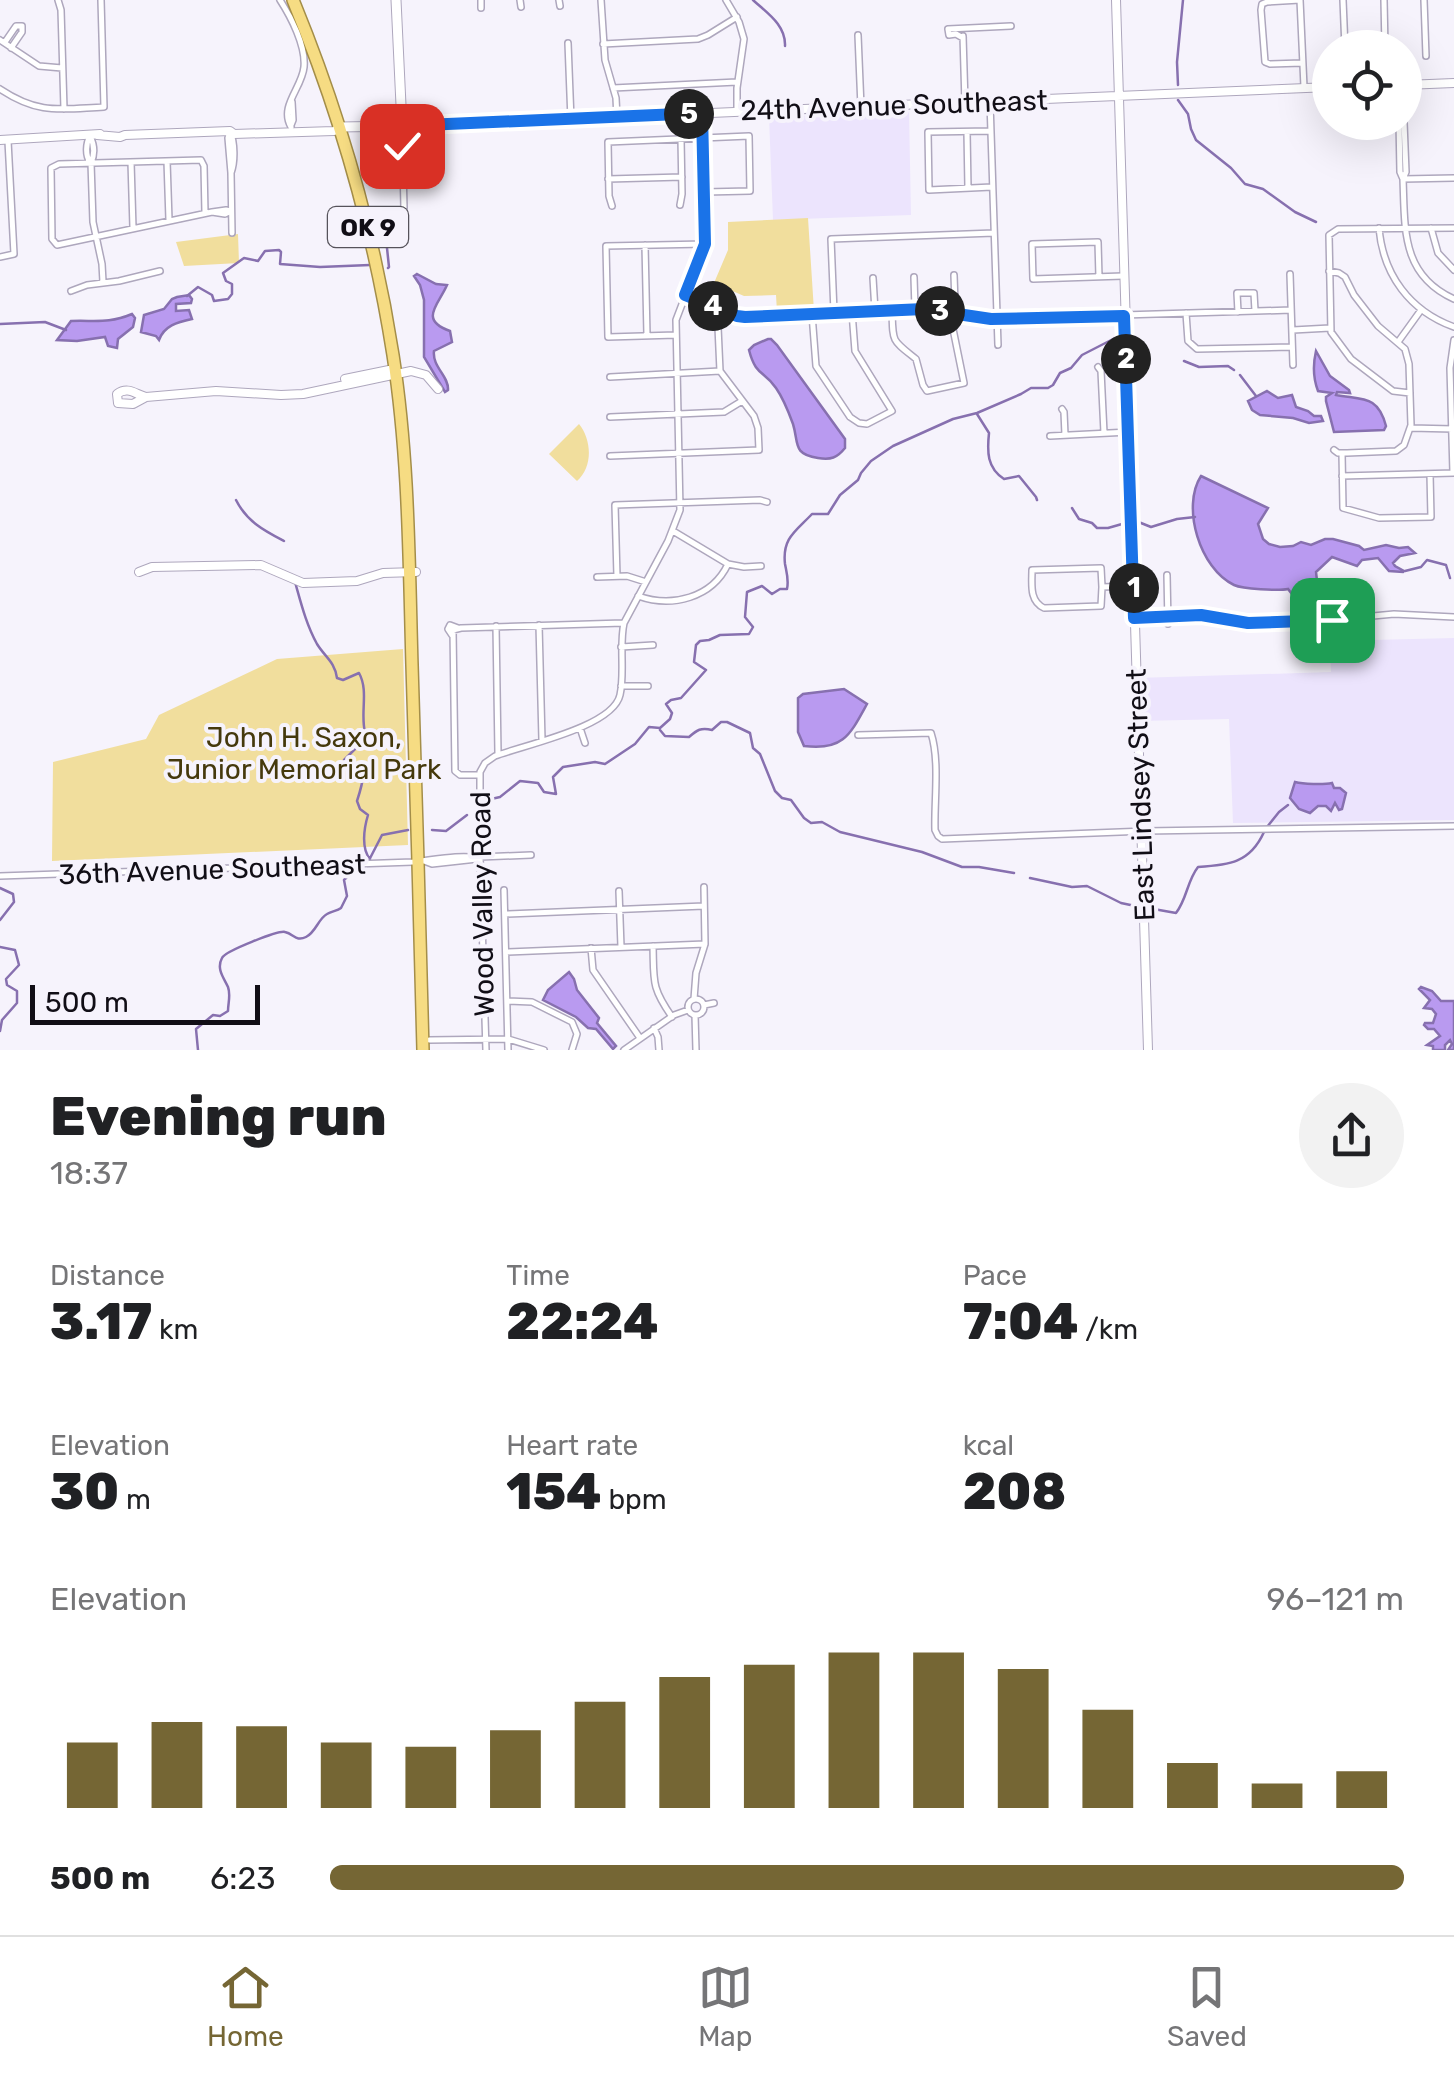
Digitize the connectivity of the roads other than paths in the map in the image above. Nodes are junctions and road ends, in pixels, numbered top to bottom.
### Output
1 (58, 0) edge
2 (101, 0) edge
3 (280, 0) edge
4 (296, 0) edge
5 (396, 0) edge
6 (481, 0) edge
7 (601, 0) edge
8 (726, 0) edge
9 (1116, 0) edge
10 (1300, 0) edge
11 (1343, 0) edge
12 (1384, 0) edge
13 (1424, 0) edge
14 (1274, 1) edge
15 (481, 8) dead end
16 (737, 17) junction
17 (1010, 26) dead end
18 (962, 28) junction
19 (1344, 30) edge
20 (1385, 30) edge
21 (858, 35) dead end
22 (962, 38) junction
23 (2, 42) edge
24 (568, 43) dead end
25 (602, 44) junction
26 (11, 48) junction
27 (1426, 56) dead end
28 (1302, 63) junction
29 (62, 68) junction
30 (737, 82) junction
31 (1454, 83) edge
32 (1422, 84) edge
33 (613, 88) junction
34 (1304, 88) junction
35 (1312, 88) edge
36 (0, 89) edge
37 (1119, 95) junction
38 (990, 102) junction
39 (966, 103) junction
40 (861, 107) junction
41 (67, 109) junction
42 (738, 112) junction
43 (702, 113) junction
44 (617, 118) junction
45 (571, 120) junction
46 (402, 126) junction
47 (291, 127) junction
48 (341, 127) junction
49 (230, 131) junction
50 (991, 131) junction
51 (967, 132) junction
52 (93, 136) junction
53 (3, 138) edge
54 (704, 138) junction
55 (681, 139) junction
56 (1401, 140) edge
57 (167, 161) junction
58 (91, 162) junction
59 (131, 162) junction
60 (682, 177) junction
61 (1454, 178) edge
62 (608, 179) junction
63 (1403, 179) junction
64 (992, 187) junction
65 (968, 188) junction
66 (705, 192) junction
67 (680, 204) dead end
68 (612, 206) dead end
69 (404, 208) dead end
70 (231, 211) junction
71 (209, 213) junction
72 (169, 220) junction
73 (133, 228) junction
74 (1379, 228) junction
75 (1405, 228) junction
76 (1431, 228) junction
77 (1454, 228) edge
78 (232, 233) dead end
79 (994, 233) junction
80 (96, 237) junction
81 (645, 244) junction
82 (705, 244) junction
83 (0, 258) edge
84 (1454, 270) edge
85 (1329, 271) junction
86 (160, 272) dead end
87 (1290, 274) dead end
88 (954, 275) dead end
89 (1123, 276) junction
90 (914, 277) dead end
91 (1099, 277) junction
92 (873, 278) dead end
93 (103, 282) junction
94 (71, 291) dead end
95 (685, 295) junction
96 (1454, 299) edge
97 (915, 309) junction
98 (723, 310) junction
99 (892, 310) junction
100 (1291, 310) junction
101 (1421, 310) junction
102 (875, 311) junction
103 (1255, 311) junction
104 (834, 312) junction
105 (852, 312) junction
106 (1186, 312) junction
107 (1238, 312) junction
108 (812, 314) junction
109 (954, 314) junction
110 (1124, 316) junction
111 (997, 319) junction
112 (1454, 327) edge
113 (1330, 328) junction
114 (1292, 330) junction
115 (676, 334) junction
116 (647, 336) junction
117 (1454, 340) edge
118 (1398, 342) junction
119 (998, 344) dead end
120 (1292, 347) junction
121 (1293, 366) dead end
122 (1098, 368) dead end
123 (720, 371) junction
124 (397, 372) junction
125 (678, 374) junction
126 (610, 377) dead end
127 (438, 389) dead end
128 (1410, 393) junction
129 (146, 397) dead end
130 (742, 401) junction
131 (1062, 409) dead end
132 (677, 414) junction
133 (610, 417) dead end
134 (1411, 428) junction
135 (1453, 428) edge
136 (1128, 432) junction
137 (1104, 433) junction
138 (1066, 435) junction
139 (1050, 436) dead end
140 (678, 453) junction
141 (610, 456) dead end
142 (1454, 473) edge
143 (1430, 474) junction
144 (1342, 476) junction
145 (767, 502) dead end
146 (680, 503) junction
147 (673, 531) junction
148 (728, 564) junction
149 (761, 566) dead end
150 (139, 572) dead end
151 (413, 572) junction
152 (1166, 575) dead end
153 (617, 576) junction
154 (597, 577) dead end
155 (646, 582) junction
156 (1134, 586) junction
157 (1102, 587) junction
158 (638, 596) junction
159 (1454, 617) edge
160 (1134, 618) junction
161 (1168, 620) junction
162 (624, 623) junction
163 (539, 625) junction
164 (496, 626) junction
165 (653, 645) dead end
166 (621, 646) junction
167 (621, 686) junction
168 (648, 686) dead end
169 (580, 728) junction
170 (858, 734) dead end
171 (542, 740) junction
172 (585, 743) dead end
173 (498, 754) junction
174 (479, 775) junction
175 (1454, 826) edge
176 (1141, 832) junction
177 (531, 855) dead end
178 (480, 858) junction
179 (420, 861) junction
180 (0, 876) edge
181 (704, 887) dead end
182 (504, 890) dead end
183 (618, 891) dead end
184 (704, 906) junction
185 (620, 910) junction
186 (504, 914) junction
187 (705, 944) junction
188 (652, 946) junction
189 (621, 947) junction
190 (591, 948) junction
191 (506, 952) junction
192 (694, 998) junction
193 (507, 1001) junction
194 (714, 1003) dead end
195 (704, 1005) junction
196 (688, 1010) junction
197 (696, 1016) junction
198 (672, 1017) junction
199 (654, 1028) junction
200 (486, 1038) junction
201 (508, 1038) junction
202 (640, 1038) junction
203 (427, 1047) edge
204 (486, 1050) edge
205 (508, 1050) edge
206 (544, 1050) edge
207 (572, 1050) edge
208 (624, 1050) edge
209 (659, 1050) edge
210 (696, 1050) edge
211 (1148, 1050) edge

1 - 29 street
2 - 41 street
3 - 47 street
4 - 48 highway, OK 9
5 - 46 main road
6 - 15 street
7 - 25 street
8 - 16 street
9 - 37 street, East Lindsey Street
10 - 14 street
10 - 28 street
11 - 19 street
12 - 20 street
13 - 27 street
14 - 28 street
16 - 25 street
16 - 30 street
17 - 18 street
18 - 22 street
18 - 22 street
21 - 40 street
22 - 39 street
23 - 26 street
23 - 26 street
24 - 45 street
25 - 33 street
26 - 29 street
28 - 34 street
29 - 41 street
30 - 33 street
30 - 42 street
31 - 32 street
33 - 44 street
34 - 35 street, 24th Avenue Southeast
34 - 37 street, 24th Avenue Southeast
36 - 41 street
37 - 38 street, 24th Avenue Southeast
37 - 89 street, East Lindsey Street
38 - 39 street, 24th Avenue Southeast
38 - 50 street
39 - 40 street, 24th Avenue Southeast
40 - 42 street, 24th Avenue Southeast
42 - 43 street, 24th Avenue Southeast
43 - 44 street, 24th Avenue Southeast
43 - 54 street
44 - 45 street, 24th Avenue Southeast
45 - 46 street, 24th Avenue Southeast
46 - 48 main road, 24th Avenue Southeast
46 - 69 street
47 - 48 street, 24th Avenue Southeast
47 - 49 street, 24th Avenue Southeast
48 - 49 street, 24th Avenue Southeast
48 - 124 highway, OK 9
49 - 52 street, 24th Avenue Southeast
49 - 70 street
50 - 51 street
50 - 64 street
51 - 65 street
51 - 65 street
52 - 53 street, 24th Avenue Southeast
52 - 58 street
53 - 83 street
54 - 55 street
54 - 66 street
54 - 66 street
55 - 60 street
55 - 62 street
56 - 63 street
57 - 59 street
57 - 71 street
57 - 72 street
58 - 59 street
58 - 80 street
58 - 80 street
59 - 73 street
60 - 62 street
60 - 67 street
61 - 63 street
62 - 68 street
63 - 75 street
64 - 65 street
64 - 79 street
66 - 82 street
70 - 71 street
70 - 78 street
71 - 72 street
72 - 73 street
73 - 80 street
74 - 75 street
74 - 85 street
74 - 101 street
75 - 76 street
75 - 96 street
76 - 77 street
76 - 84 street
79 - 104 street
79 - 111 street
80 - 93 street
81 - 82 street
81 - 116 street
81 - 116 street
82 - 95 street
85 - 113 street
85 - 118 street
86 - 93 street
87 - 100 street
88 - 109 street
89 - 91 street
89 - 110 street, East Lindsey Street
90 - 97 street
91 - 91 street
92 - 102 street
93 - 94 street
95 - 98 street
95 - 115 street
97 - 99 street
97 - 109 street
98 - 108 street
98 - 123 street
99 - 102 street
99 - 109 street
100 - 103 street
100 - 114 street
101 - 112 street
101 - 118 street
102 - 105 street
103 - 107 street
103 - 107 street
104 - 105 street
104 - 108 street
105 - 108 street
106 - 107 street
106 - 110 street
106 - 120 street
109 - 111 street
110 - 111 street
110 - 136 street, East Lindsey Street
111 - 119 street
113 - 114 street
113 - 128 street
114 - 120 street
115 - 116 street
115 - 125 street
117 - 135 street
118 - 128 street
120 - 121 street
122 - 137 street
123 - 125 street
123 - 130 street
124 - 127 street
124 - 129 street
124 - 151 highway, OK 9
125 - 126 street
125 - 132 street
128 - 134 street
130 - 132 street
130 - 140 street
131 - 138 street
132 - 133 street
132 - 140 street
134 - 135 street
134 - 144 street
135 - 142 street
136 - 137 street
136 - 156 street, East Lindsey Street
137 - 138 street
138 - 139 street
140 - 141 street
140 - 146 street
142 - 143 street
143 - 144 street
143 - 144 street
145 - 146 street
146 - 147 street
146 - 153 street
147 - 148 street
147 - 155 street
148 - 149 street
148 - 158 street
150 - 151 street
151 - 179 highway, OK 9
152 - 161 street
153 - 154 street
153 - 155 street
155 - 158 street
156 - 157 street
156 - 160 street, East Lindsey Street
157 - 157 street
158 - 162 street
159 - 161 street
160 - 161 street
160 - 176 street, East Lindsey Street
162 - 163 street
162 - 166 street
163 - 164 street
163 - 171 street
164 - 173 street
164 - 174 street
165 - 166 street
166 - 167 street
167 - 168 street
167 - 169 street, Wood Valley Road
169 - 171 street, Wood Valley Road
169 - 172 street
170 - 176 street
171 - 173 street, Wood Valley Road
173 - 174 street, Wood Valley Road
174 - 178 street, Wood Valley Road
175 - 176 street
176 - 211 street, East Lindsey Street
177 - 178 street, 36th Avenue Southeast
178 - 179 street, 36th Avenue Southeast
178 - 200 street, Wood Valley Road
179 - 180 street, 36th Avenue Southeast
179 - 203 highway, OK 9
181 - 184 street
182 - 186 street
183 - 185 street
184 - 185 street
184 - 187 street
185 - 186 street
185 - 189 street
186 - 191 street
187 - 188 street
187 - 192 street
188 - 189 street
188 - 198 street
189 - 190 street
190 - 191 street
190 - 202 street
191 - 193 street
192 - 195 street
192 - 196 street
193 - 201 street
193 - 207 street
194 - 195 street
195 - 197 street
196 - 197 street
196 - 198 street
197 - 210 street
198 - 199 street
199 - 202 street
199 - 209 street
200 - 201 street
200 - 203 street
200 - 204 street, Wood Valley Road
201 - 205 street
201 - 206 street
202 - 208 street

